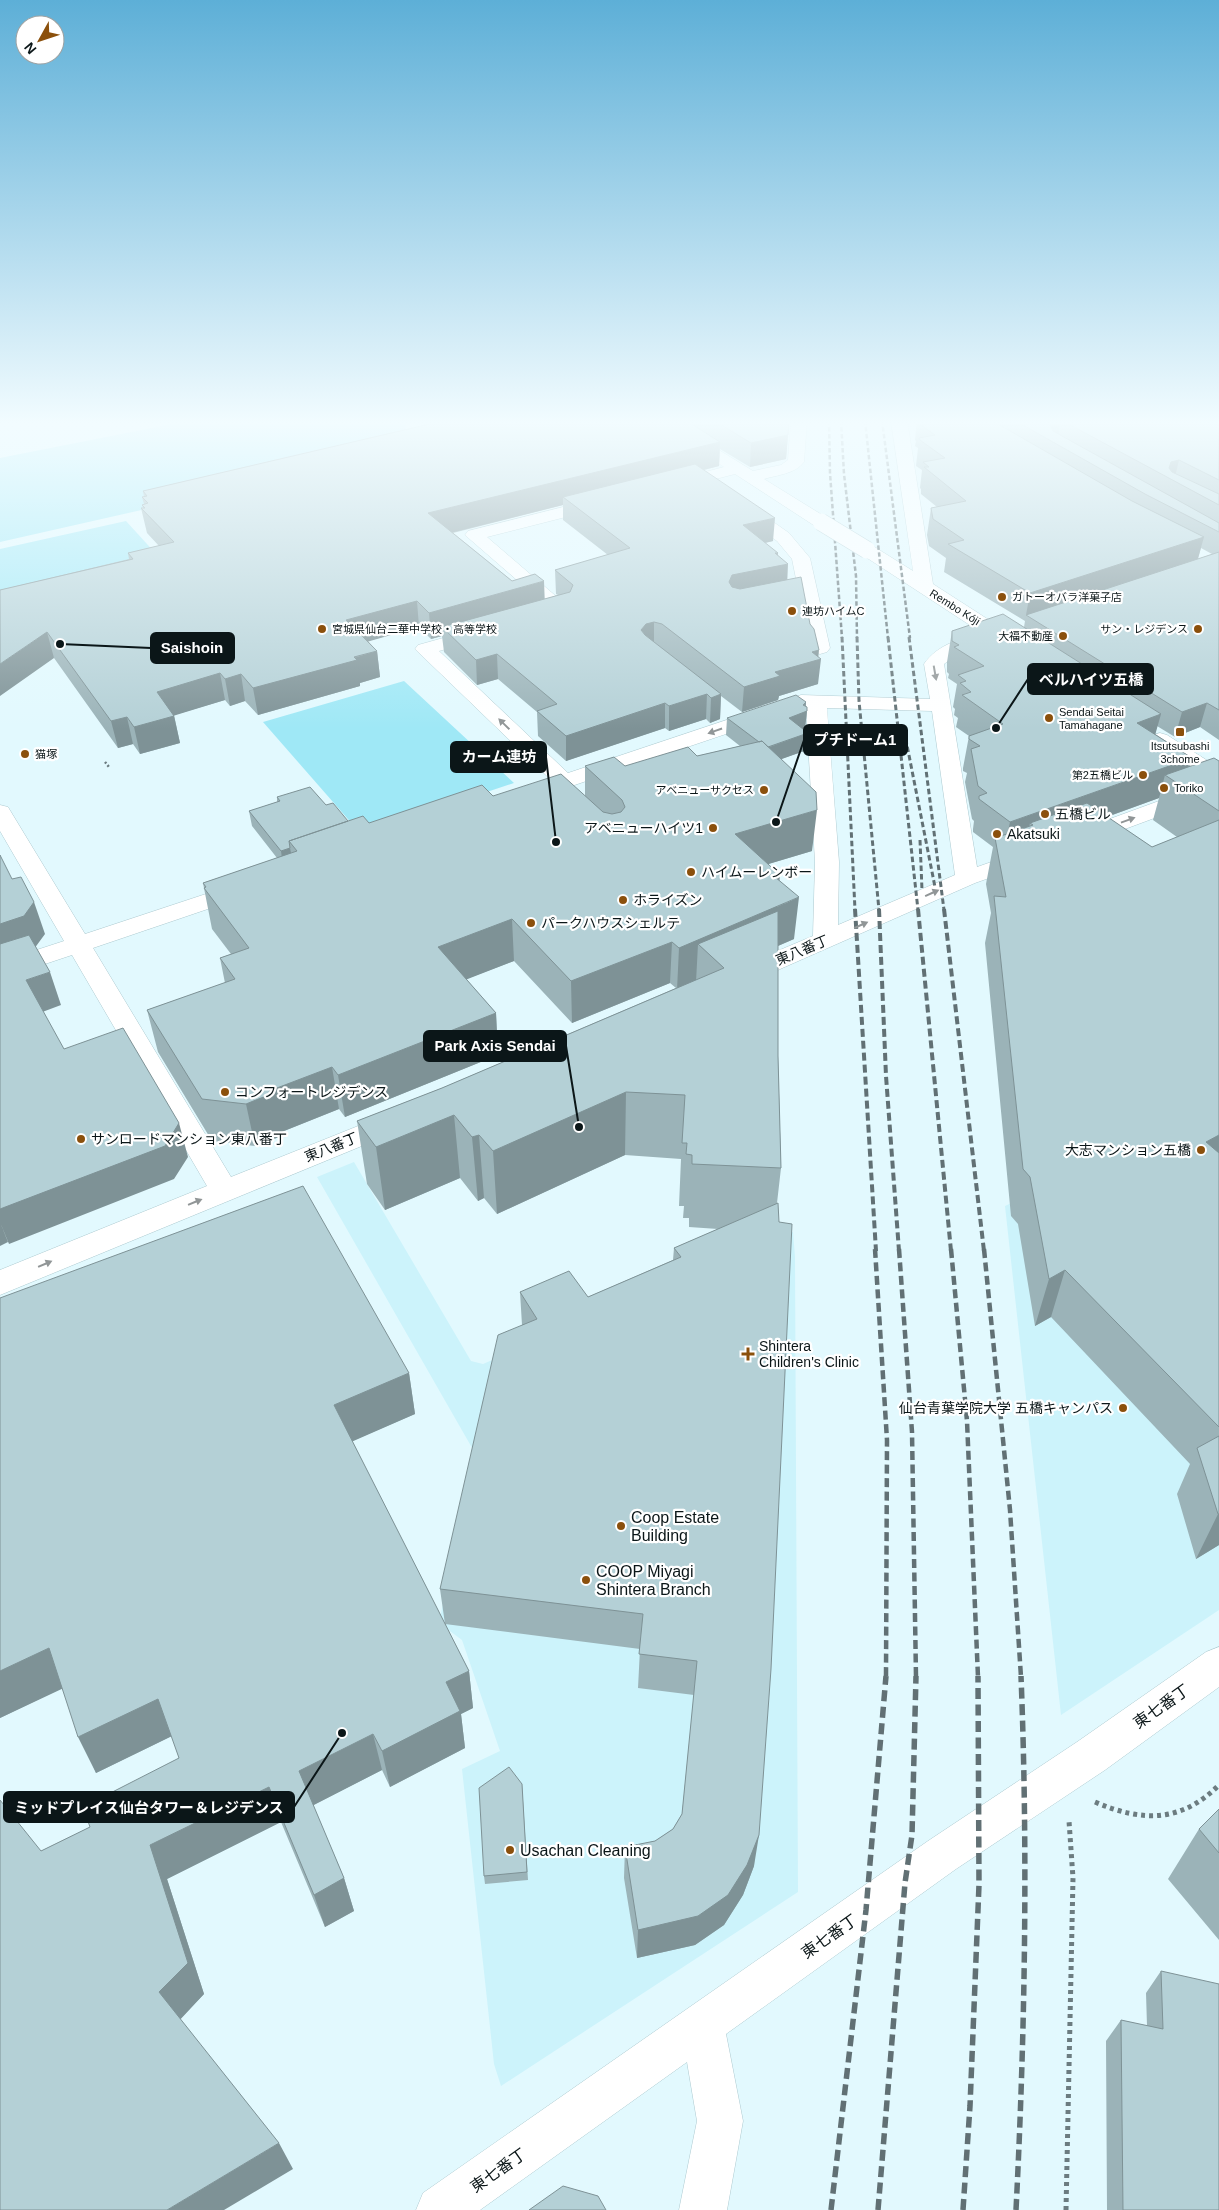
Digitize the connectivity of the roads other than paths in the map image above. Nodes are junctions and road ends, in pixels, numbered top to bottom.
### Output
1 (521, 523) edge
2 (764, 523) edge
3 (823, 523) edge
4 (914, 523) edge
5 (924, 588) junction
6 (526, 621) edge
7 (498, 628) edge
8 (1010, 634) junction
9 (820, 648) edge
10 (1027, 653) edge
11 (816, 701) junction
12 (718, 705) edge
13 (941, 705) junction
14 (740, 722) junction
15 (1144, 729) edge
16 (1219, 778) edge
17 (1219, 787) edge
18 (559, 789) junction
19 (511, 800) edge
20 (0, 812) edge
21 (967, 878) junction
22 (262, 884) edge
23 (825, 940) junction
24 (79, 945) junction
25 (0, 971) edge
26 (719, 985) edge
27 (420, 1111) edge
28 (224, 1190) junction
29 (0, 1283) edge
30 (1219, 1665) edge
31 (702, 2025) junction
32 (440, 2210) edge
33 (703, 2210) edge

1 - 6 street
2 - 9 street
3 - 5 street, Rembo Kóji, bridge
4 - 5 street
5 - 8 street, Rembo Kóji
18 -> 7 street
8 - 10 street, Rembo Kóji
8 -> 13 street
11 - 13 street
11 - 14 street
11 - 23 street
12 - 14 street
13 - 21 street
14 -> 18 street
15 - 16 street
21 -> 17 street, 東八番丁
18 - 19 street
20 - 24 street
23 -> 21 street, 東八番丁
22 - 24 street
23 - 26 street, 東八番丁
24 - 25 street
24 - 28 street
27 - 28 street, 東八番丁
29 -> 28 street, 東八番丁
30 - 31 street, 東七番丁
31 - 32 street, 東七番丁
31 - 33 street

